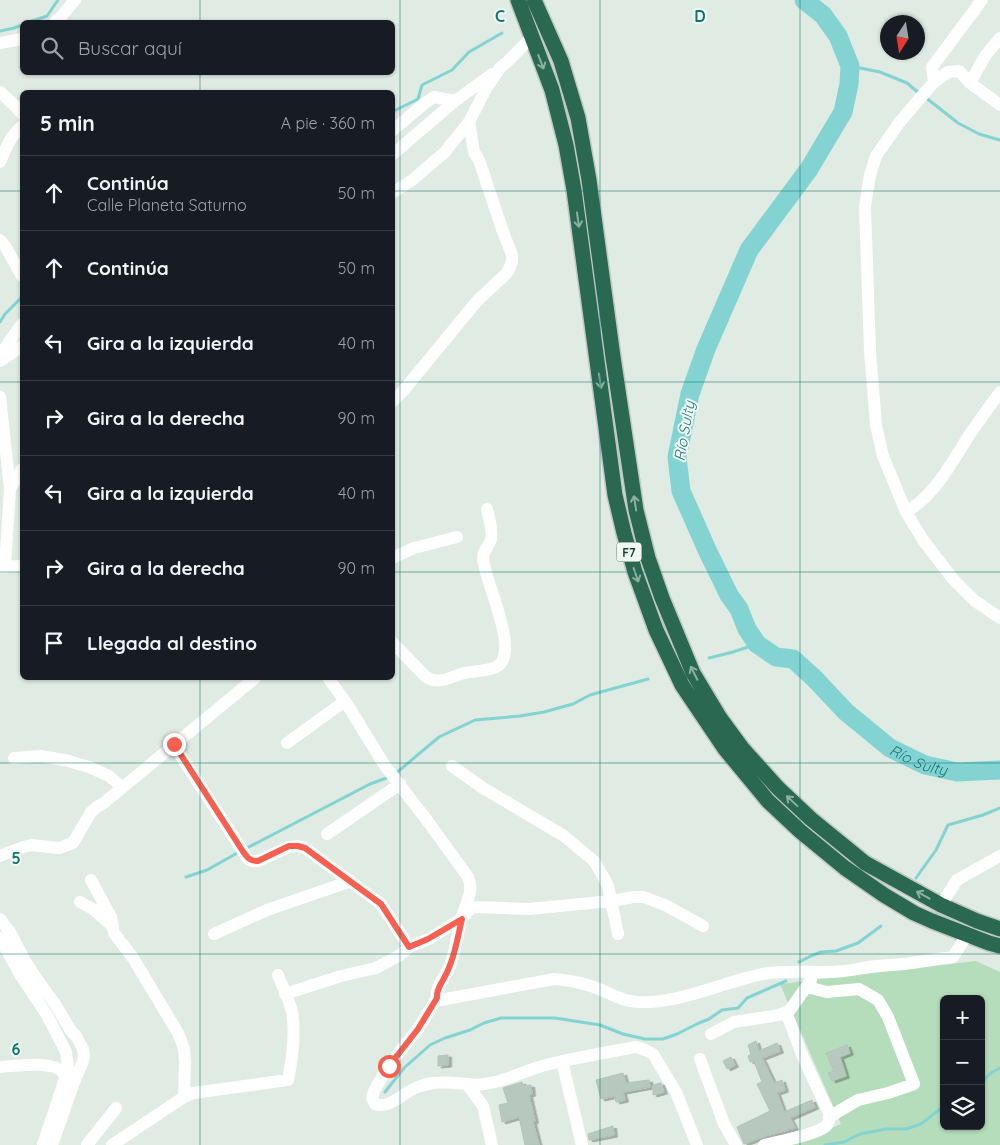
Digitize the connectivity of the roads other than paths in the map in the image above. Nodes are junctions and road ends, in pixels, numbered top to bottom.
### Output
1 (75, 0) edge
2 (518, 0) edge
3 (534, 0) edge
4 (982, 0) edge
5 (58, 20) edge
6 (532, 37) junction
7 (1000, 38) edge
8 (20, 39) edge
9 (0, 43) edge
10 (500, 68) junction
11 (970, 83) junction
12 (928, 89) junction
13 (0, 92) edge
14 (454, 102) junction
15 (1000, 105) edge
16 (20, 112) edge
17 (470, 122) junction
18 (20, 128) edge
19 (395, 128) edge
20 (395, 153) edge
21 (0, 162) edge
22 (395, 192) edge
23 (0, 240) edge
24 (20, 272) edge
25 (20, 326) edge
26 (20, 347) edge
27 (0, 356) edge
28 (0, 361) edge
29 (1000, 392) edge
30 (0, 397) edge
31 (395, 399) edge
32 (20, 471) edge
33 (5, 488) edge
34 (487, 509) dead end
35 (906, 512) junction
36 (457, 538) dead end
37 (395, 557) edge
38 (20, 566) edge
39 (1, 570) edge
40 (1000, 618) edge
41 (395, 645) edge
42 (253, 680) edge
43 (329, 680) edge
44 (345, 701) junction
45 (287, 743) dead end
46 (174, 744) junction
47 (14, 758) dead end
48 (452, 766) dead end
49 (400, 784) junction
50 (122, 787) junction
51 (327, 834) dead end
52 (0, 856) edge
53 (1000, 856) edge
54 (91, 880) dead end
55 (351, 881) junction
56 (611, 901) junction
57 (80, 902) dead end
58 (941, 905) junction
59 (0, 919) edge
60 (462, 919) junction
61 (112, 926) junction
62 (703, 926) dead end
63 (1000, 929) edge
64 (214, 934) dead end
65 (618, 934) dead end
66 (967, 935) junction
67 (0, 938) edge
68 (1000, 946) edge
69 (409, 947) junction
70 (816, 971) junction
71 (278, 975) dead end
72 (807, 987) junction
73 (286, 994) junction
74 (437, 998) junction
75 (786, 1012) junction
76 (71, 1031) junction
77 (711, 1034) dead end
78 (66, 1052) junction
79 (700, 1059) dead end
80 (562, 1061) junction
81 (0, 1067) edge
82 (65, 1079) junction
83 (467, 1084) junction
84 (184, 1097) junction
85 (116, 1108) dead end
86 (830, 1117) junction
87 (43, 1145) edge
88 (52, 1145) edge
89 (87, 1145) edge
90 (112, 1145) edge
91 (492, 1145) edge
92 (582, 1145) edge
93 (697, 1145) edge
94 (736, 1145) edge
95 (764, 1145) edge

1 - 5 street
2 - 6 highway, F7
58 -> 3 highway, F7
4 - 12 street
6 - 10 street
6 -> 66 highway, F7
7 - 11 street
8 - 9 street
10 - 14 street
10 - 17 street
11 - 12 street
11 - 15 street
12 - 35 street
13 - 16 street
14 - 19 street
14 - 20 street
17 - 22 street
17 - 31 street
18 - 21 street
23 - 24 street
25 - 27 street
26 - 28 street
29 - 35 street
30 - 33 street
32 - 33 street
33 - 39 street
34 - 41 street
35 - 40 street
36 - 37 street
38 - 39 street
42 - 46 street
43 - 44 street
44 - 45 street
44 - 49 street
46 - 50 street
46 - 55 street
47 - 50 street
48 - 56 street
49 - 51 street
49 - 60 street
50 - 52 street
53 - 58 street
54 - 61 street
55 - 64 street
55 - 69 street
56 - 60 street
56 - 62 street
56 - 65 street
57 - 61 street
58 - 63 highway, F7
59 - 76 street
60 - 69 street
60 - 74 street
61 - 84 street
66 - 68 highway, F7
66 - 70 street
67 - 78 street
69 - 73 street
70 - 72 street
70 - 74 street
71 - 73 street
72 - 75 street
72 - 86 street
73 - 84 street
74 - 83 street
75 - 77 street
75 - 86 street
76 - 78 street
76 - 88 street
78 - 82 street
79 - 94 street
80 - 83 street
80 - 92 street
80 - 93 street
81 - 82 street
82 - 87 street
83 - 91 street
84 - 90 street
85 - 89 street
86 - 95 street

